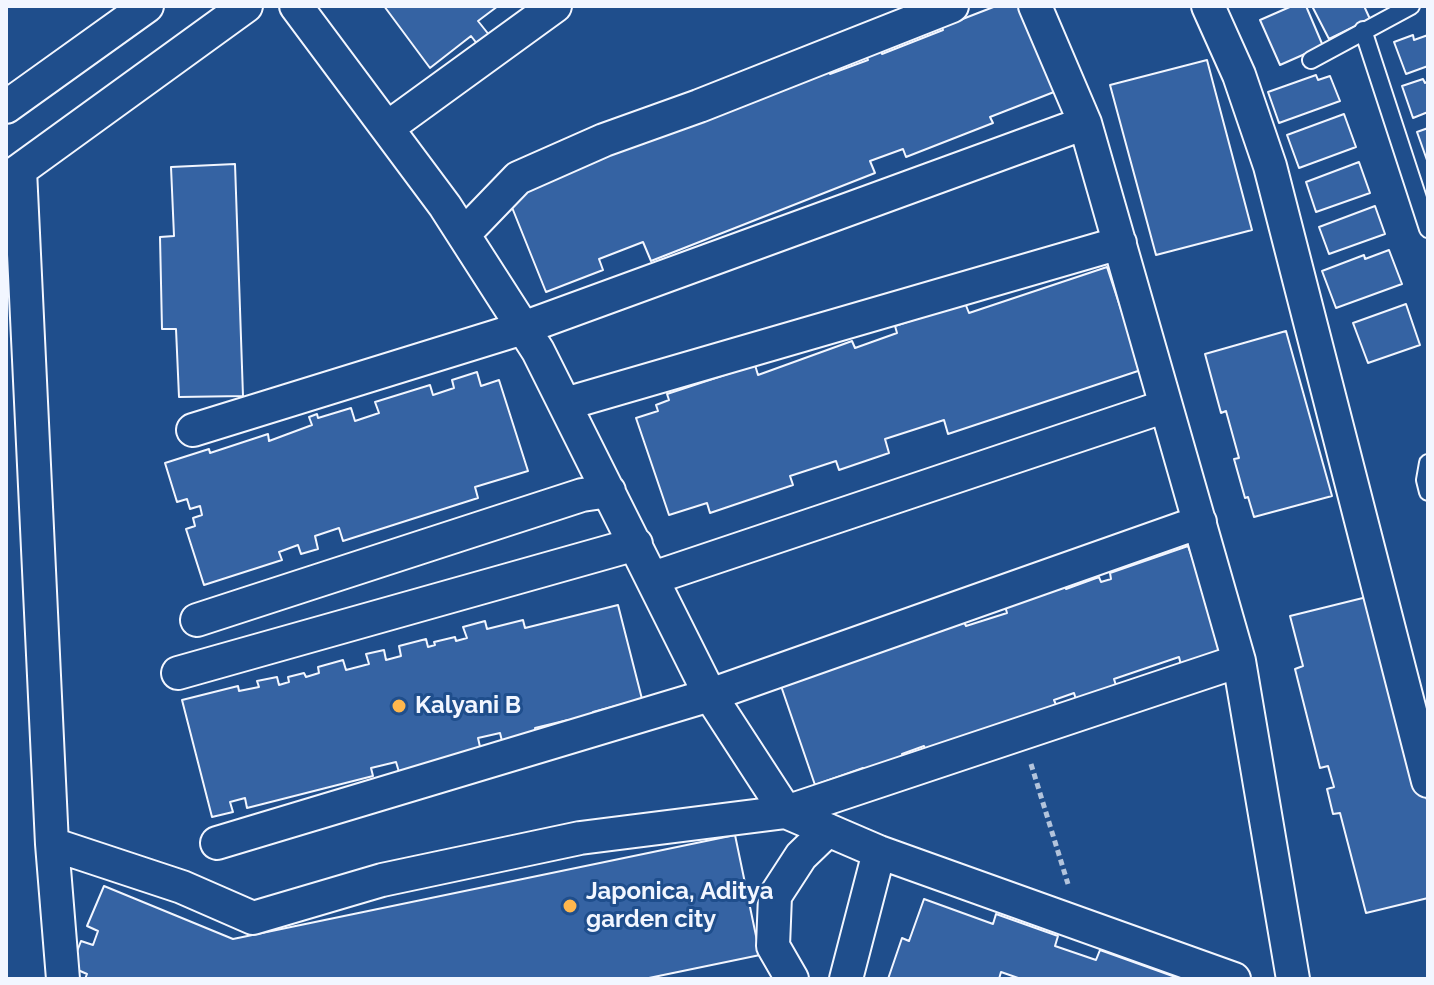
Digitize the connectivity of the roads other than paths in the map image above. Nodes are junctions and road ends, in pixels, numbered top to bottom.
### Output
1 (147, 6) edge
2 (246, 6) edge
3 (296, 6) edge
4 (555, 6) edge
5 (952, 6) edge
6 (1035, 6) edge
7 (1208, 6) edge
8 (1411, 6) edge
9 (1363, 30) junction
10 (1311, 60) dead end
11 (6, 107) edge
12 (1085, 123) junction
13 (387, 128) junction
14 (13, 175) edge
15 (1428, 229) edge
16 (464, 234) junction
17 (1120, 243) junction
18 (523, 328) junction
19 (565, 404) junction
20 (1166, 406) junction
21 (193, 430) dead end
22 (1428, 463) edge
23 (609, 491) junction
24 (1428, 492) edge
25 (1200, 522) junction
26 (636, 544) junction
27 (653, 578) junction
28 (197, 620) dead end
29 (1239, 661) junction
30 (178, 673) dead end
31 (710, 695) junction
32 (1428, 781) edge
33 (786, 812) junction
34 (828, 830) junction
35 (217, 843) dead end
36 (52, 844) junction
37 (879, 852) junction
38 (63, 979) edge
39 (792, 979) edge
40 (846, 979) edge
41 (1234, 979) edge
42 (1293, 979) edge

1 - 11 street
2 - 14 street
3 - 13 street
4 - 13 street
5 - 16 street
6 - 12 street
7 - 32 street
8 - 9 lane
9 - 10 lane
9 - 15 lane
12 - 17 street
12 - 18 street
13 - 16 street
14 - 36 street
16 - 18 street
17 - 19 street
17 - 20 street
18 - 19 street
18 - 21 street
19 - 23 street
20 - 25 street
20 - 27 street
22 - 24 lane
23 - 26 street
23 - 28 street
25 - 29 street
25 - 31 street
26 - 27 street
26 - 30 street
27 - 31 street
29 - 33 street
29 - 42 street
31 - 33 street
31 - 35 street
33 - 34 street
33 - 36 street
34 - 37 street
34 - 39 street
36 - 38 street
37 - 40 street
37 - 41 street

